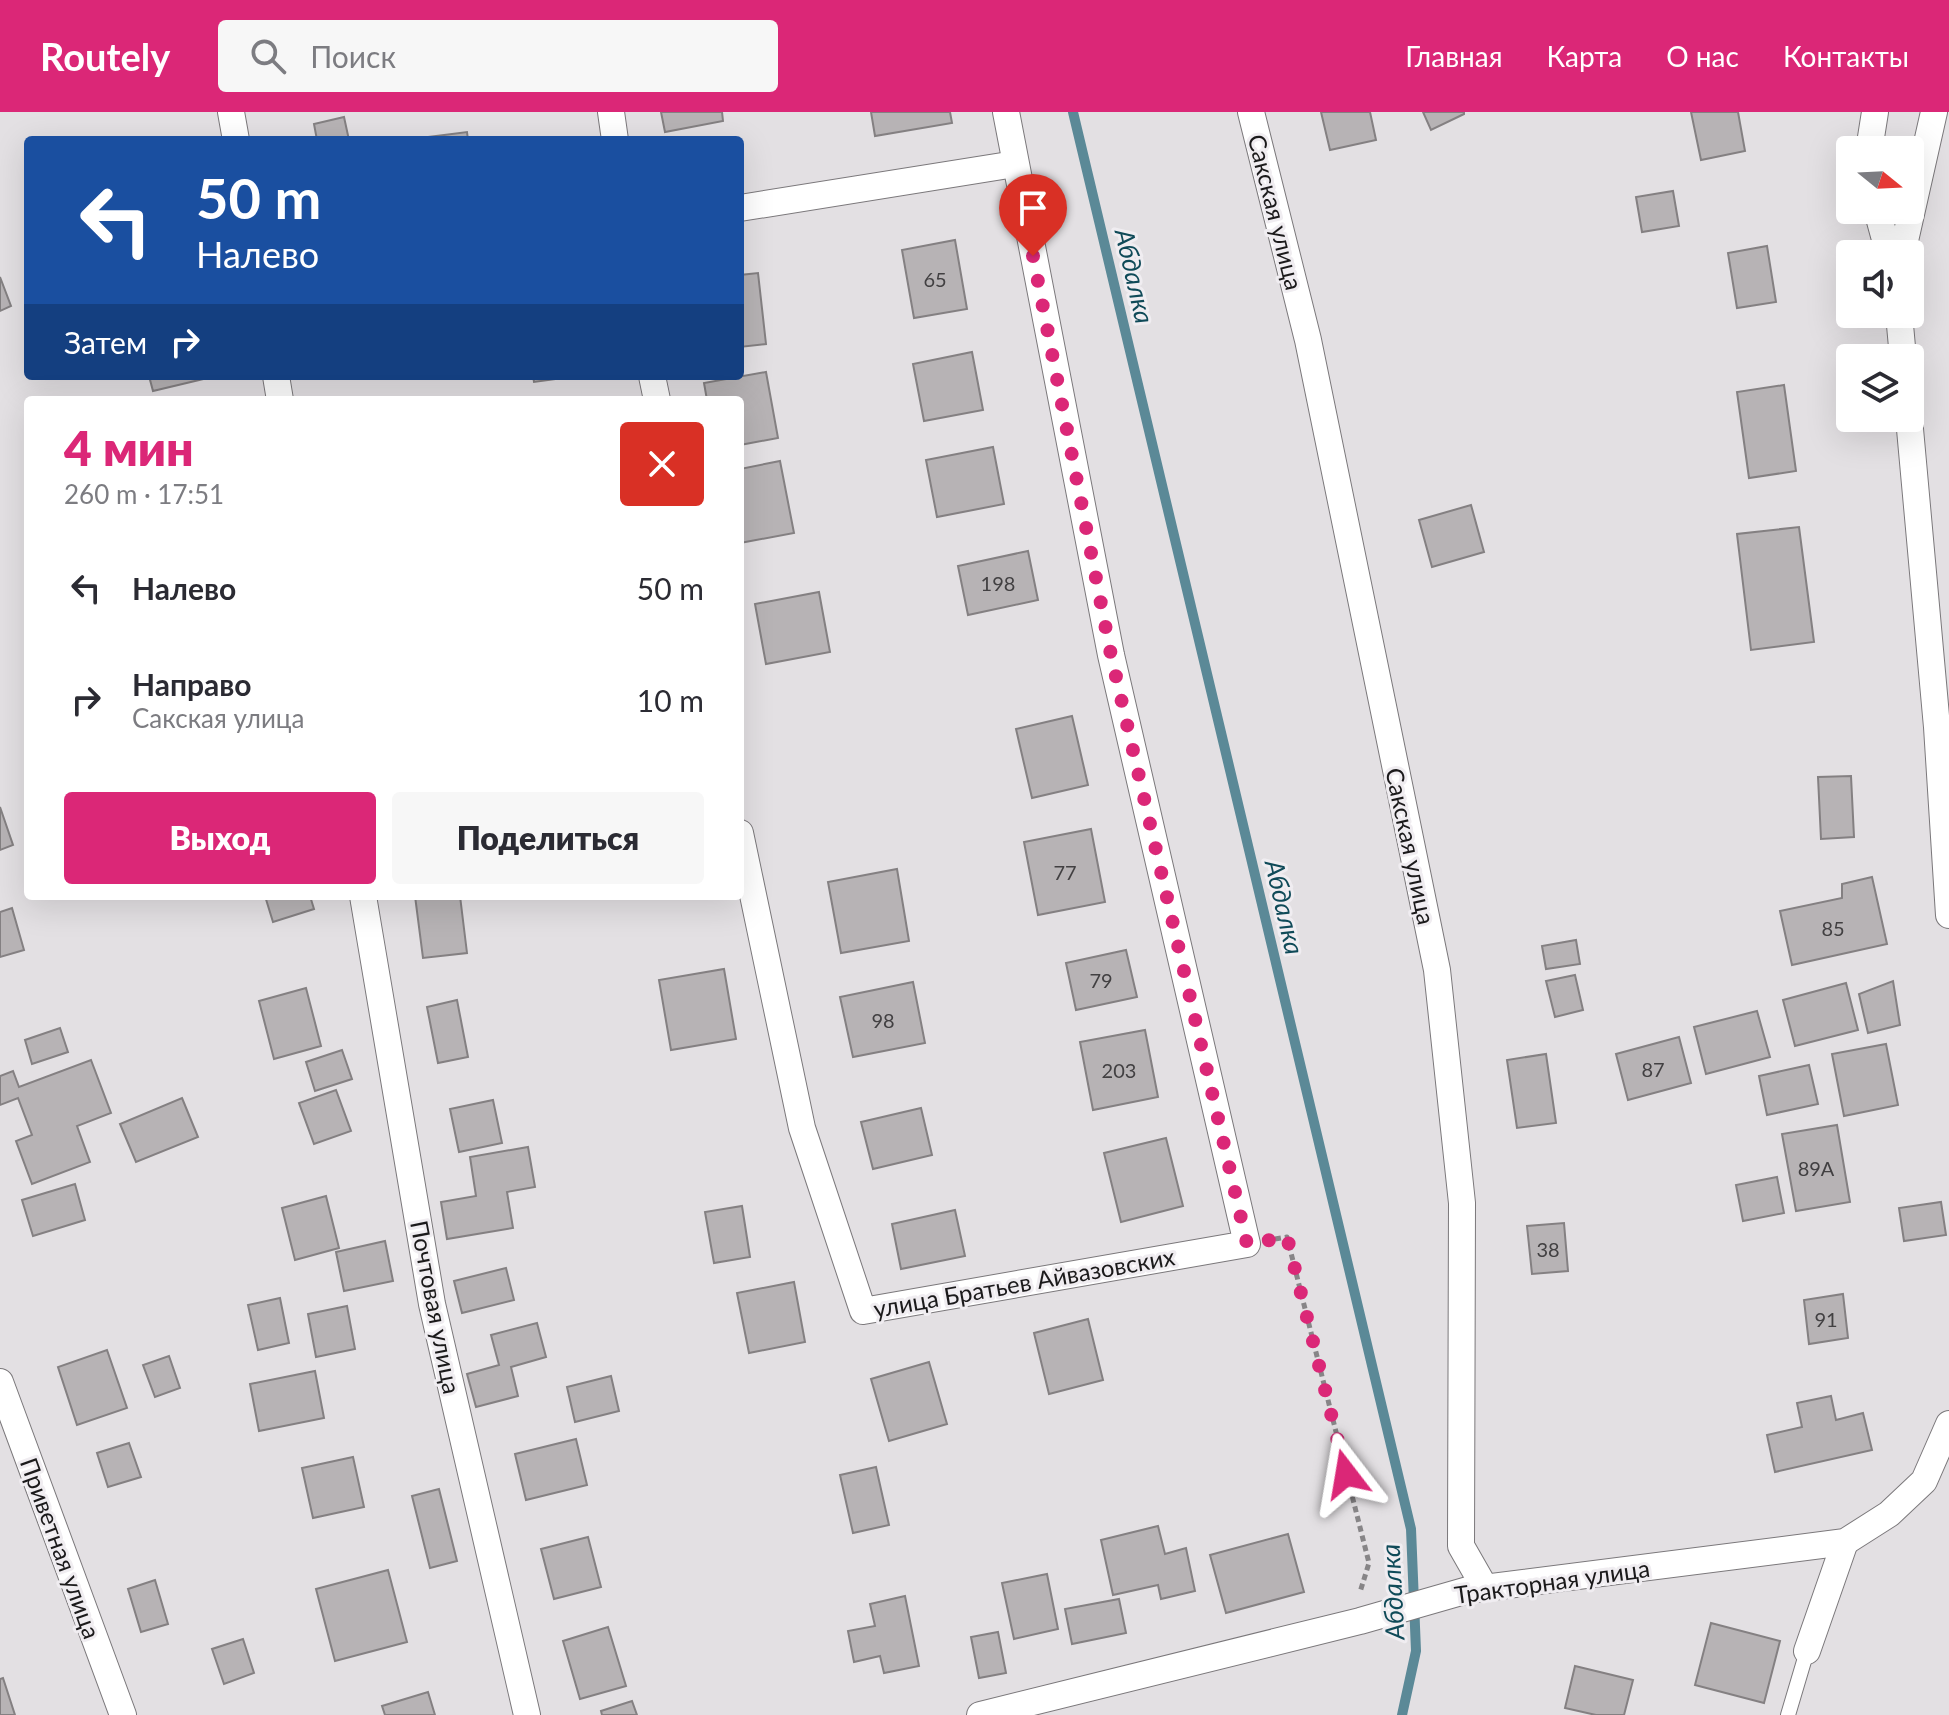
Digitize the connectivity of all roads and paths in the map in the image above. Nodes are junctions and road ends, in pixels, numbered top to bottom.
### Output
1 (231, 112) edge
2 (611, 112) edge
3 (1006, 112) edge
4 (1251, 112) edge
5 (1875, 112) edge
6 (1934, 112) edge
7 (235, 136) edge
8 (614, 136) edge
9 (1871, 136) edge
10 (1015, 164) junction
11 (744, 207) edge
12 (1905, 240) edge
13 (1910, 432) edge
14 (744, 852) edge
15 (364, 900) edge
16 (1949, 915) edge
17 (1247, 1244) junction
18 (0, 1382) edge
19 (1949, 1424) edge
20 (1845, 1542) junction
21 (1476, 1589) junction
22 (1356, 1622) junction
23 (1807, 1651) joint
24 (123, 1715) edge
25 (527, 1715) edge
26 (980, 1715) edge
27 (1788, 1715) edge

1 - 7 street
2 - 8 street
3 - 10 street
4 - 21 street, Сакская улица
5 - 9 street
6 - 12 street
10 - 11 street
10 - 17 street
13 - 16 street
14 - 17 street, улица Братьев Айвазовских
15 - 25 street, Почтовая улица
17 - 22 path
18 - 24 street, Приветная улица
19 - 20 street, Тракторная улица
20 - 21 street, Тракторная улица
20 - 23 street
21 - 22 street, Тракторная улица
22 - 26 street, Тракторная улица
23 - 27 lane

